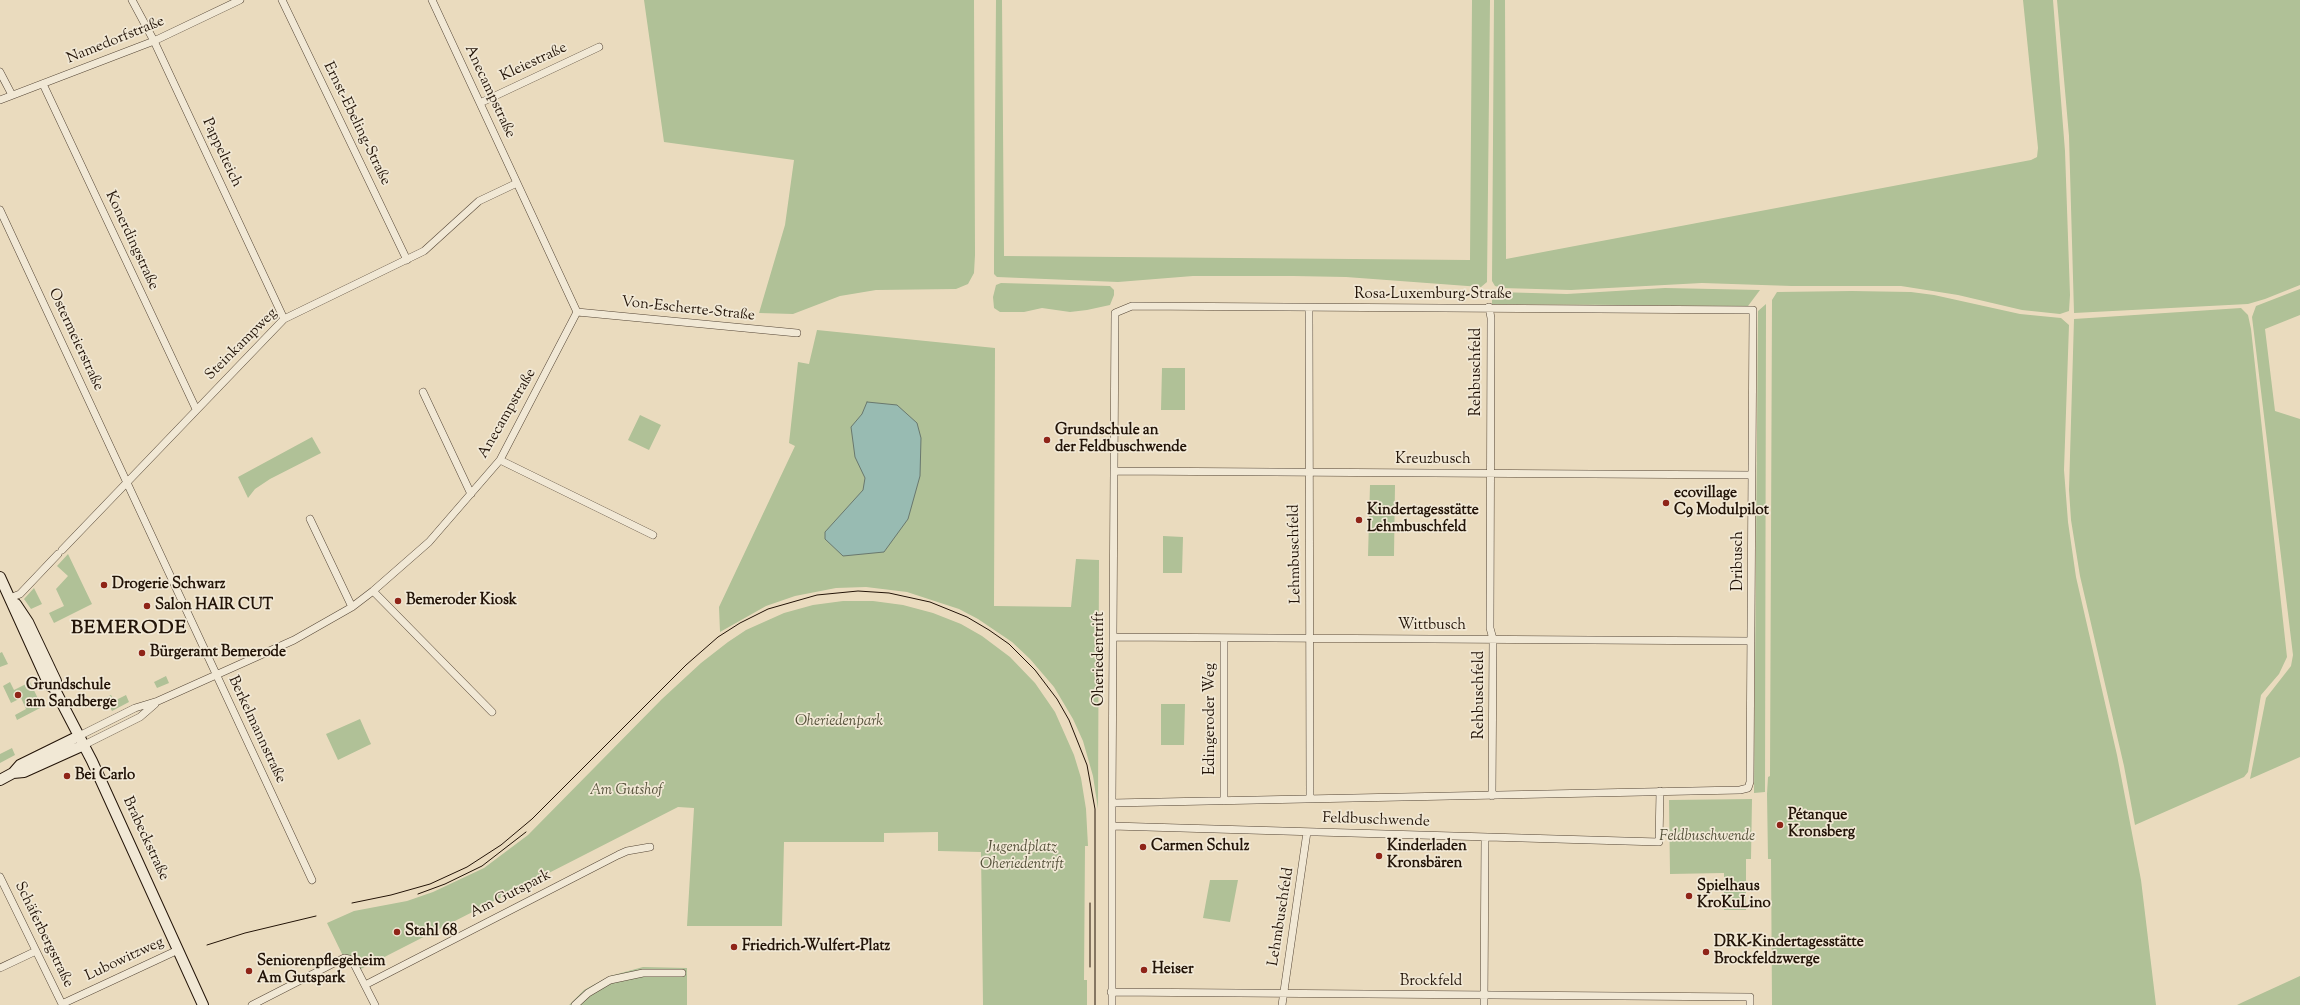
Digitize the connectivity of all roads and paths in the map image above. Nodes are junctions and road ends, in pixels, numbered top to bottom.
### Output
1 (132, 0) edge
2 (240, 0) edge
3 (282, 0) edge
4 (432, 0) edge
5 (154, 41) junction
6 (599, 47) dead end
7 (0, 72) edge
8 (43, 84) junction
9 (12, 95) junction
10 (0, 100) edge
11 (480, 103) junction
12 (517, 183) junction
13 (0, 210) edge
14 (407, 260) junction
15 (1489, 307) junction
16 (1309, 308) junction
17 (1753, 310) joint
18 (577, 312) junction
19 (1115, 313) joint
20 (284, 318) junction
21 (797, 333) dead end
22 (423, 392) dead end
23 (196, 409) junction
24 (500, 460) junction
25 (1114, 472) junction
26 (1308, 473) junction
27 (1490, 473) junction
28 (1752, 475) junction
29 (126, 482) junction
30 (471, 494) junction
31 (310, 520) dead end
32 (653, 535) dead end
33 (0, 577) edge
34 (373, 591) junction
35 (10, 598) junction
36 (352, 607) junction
37 (1113, 637) junction
38 (1224, 638) junction
39 (1310, 638) junction
40 (1493, 639) junction
41 (1751, 641) junction
42 (217, 675) junction
43 (492, 712) dead end
44 (81, 740) junction
45 (0, 780) edge
46 (1748, 788) joint
47 (1660, 792) junction
48 (1492, 796) junction
49 (1310, 798) junction
50 (1224, 801) junction
51 (1112, 803) junction
52 (1112, 826) junction
53 (1307, 832) junction
54 (1486, 837) junction
55 (650, 848) dead end
56 (0, 877) edge
57 (312, 880) dead end
58 (178, 950) junction
59 (36, 951) junction
60 (0, 968) edge
61 (682, 973) dead end
62 (365, 985) junction
63 (1112, 992) junction
64 (1284, 993) junction
65 (1485, 995) junction
66 (1750, 1001) edge
67 (62, 1004) joint
68 (203, 1005) edge
69 (252, 1005) edge
70 (375, 1005) edge
71 (575, 1005) edge
72 (1112, 1005) edge
73 (1282, 1005) edge
74 (1484, 1005) edge

1 - 5 street, Pappelteich
2 - 5 street, Namedorfstraße
3 - 14 street, Ernst-Ebeling-Straße
4 - 11 street, Anecampstraße
5 - 8 street, Namedorfstraße
5 - 20 street, Pappelteich
6 - 11 street, Kleiestraße
7 - 9 street
8 - 9 street, Namedorfstraße
8 - 23 street, Konerdingstraße
9 - 10 street, Namedorfstraße
11 - 12 street, Anecampstraße
12 - 14 street, Steinkampweg
12 - 18 street, Anecampstraße
13 - 29 street, Ostermeierstraße
14 - 20 street, Steinkampweg
15 - 16 street, Rosa-Luxemburg-Straße
15 - 17 street, Rosa-Luxemburg-Straße
15 - 27 street, Rehbuschfeld
16 - 19 street, Rosa-Luxemburg-Straße
16 - 26 street, Lehmbuschfeld
17 - 28 street, Dribusch
18 - 21 street, Von-Escherte-Straße
18 - 24 street, Anecampstraße
19 - 25 street, Oheriedentrift
20 - 23 street, Steinkampweg
22 - 30 street
23 - 29 street, Steinkampweg
24 - 30 street, Anecampstraße
24 - 32 street
25 - 26 street, Kreuzbusch
25 - 37 street, Oheriedentrift
26 - 27 street, Kreuzbusch
26 - 39 street, Lehmbuschfeld
27 - 28 street, Kreuzbusch
27 - 40 street, Rehbuschfeld
28 - 41 street, Dribusch
29 - 35 street, Steinkampweg
29 - 42 street, Berkelmannstraße
30 - 34 street, Anecampstraße
31 - 36 street
33 - 35 main road, Brabeckstraße
34 - 36 street, Anecampstraße
34 - 43 street
35 - 44 main road, Brabeckstraße
36 - 42 street, Anecampstraße
37 - 38 street, Wittbusch
37 - 51 street, Oheriedentrift
38 - 39 street, Wittbusch
38 - 50 street, Edingeroder Weg
39 - 40 street, Wittbusch
39 - 49 street, Lehmbuschfeld
40 - 41 street, Wittbusch
40 - 48 street, Rehbuschfeld
41 - 46 street, Dribusch
42 - 44 street, Anecampstraße
42 - 57 street, Berkelmannstraße
44 - 45 main road
44 - 58 main road, Brabeckstraße
46 - 47 street, Feldbuschwende
47 - 48 street, Feldbuschwende
47 - 54 street, Feldbuschwende
48 - 49 street, Feldbuschwende
49 - 50 street, Feldbuschwende
50 - 51 street, Feldbuschwende
51 - 52 street, Oheriedentrift
52 - 53 street, Feldbuschwende
52 - 63 street, Oheriedentrift
53 - 54 street, Feldbuschwende
53 - 64 street, Lehmbuschfeld
54 - 65 street
55 - 62 street, Am Gutspark
56 - 59 street, Schäferbergstraße
58 - 67 street, Lubowitzweg
58 - 68 main road, Brabeckstraße
59 - 60 street
59 - 67 street, Schäferbergstraße
61 - 71 street
62 - 69 street
62 - 70 street
63 - 64 street, Brockfeld
63 - 72 street, Oheriedentrift
64 - 65 street, Brockfeld
64 - 73 street, Lehmbuschfeld
65 - 66 street, Brockfeld
65 - 74 street

